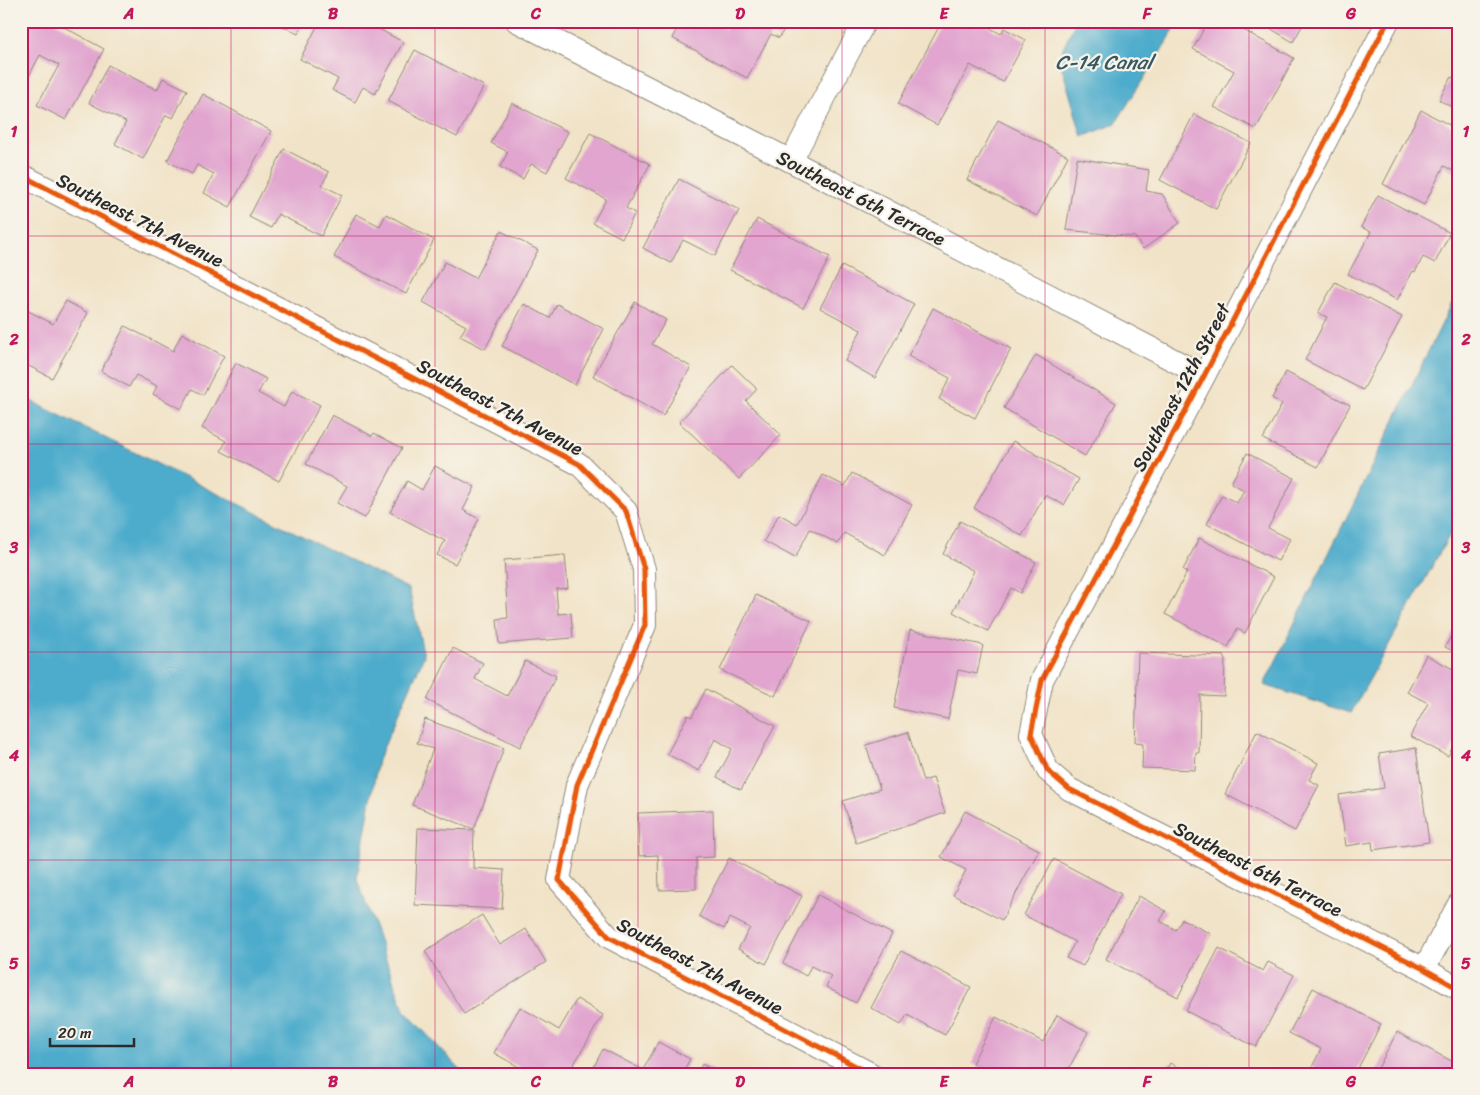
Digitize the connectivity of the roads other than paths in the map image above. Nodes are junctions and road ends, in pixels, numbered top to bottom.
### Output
1 (517, 21) edge
2 (865, 21) edge
3 (1388, 21) edge
4 (791, 161) junction
5 (21, 175) edge
6 (1204, 376) junction
7 (1048, 771) joint
8 (1459, 904) edge
9 (1424, 969) junction
10 (1459, 988) edge
11 (871, 1074) edge

1 - 4 street, Southeast 6th Terrace
2 - 4 street
3 - 6 street, Southeast 12th Street
4 - 6 street, Southeast 6th Terrace
5 - 11 street, Southeast 7th Avenue
6 - 7 street, Southeast 12th Street
7 - 9 street, Southeast 6th Terrace
8 - 9 street
9 - 10 street, Southeast 6th Terrace

